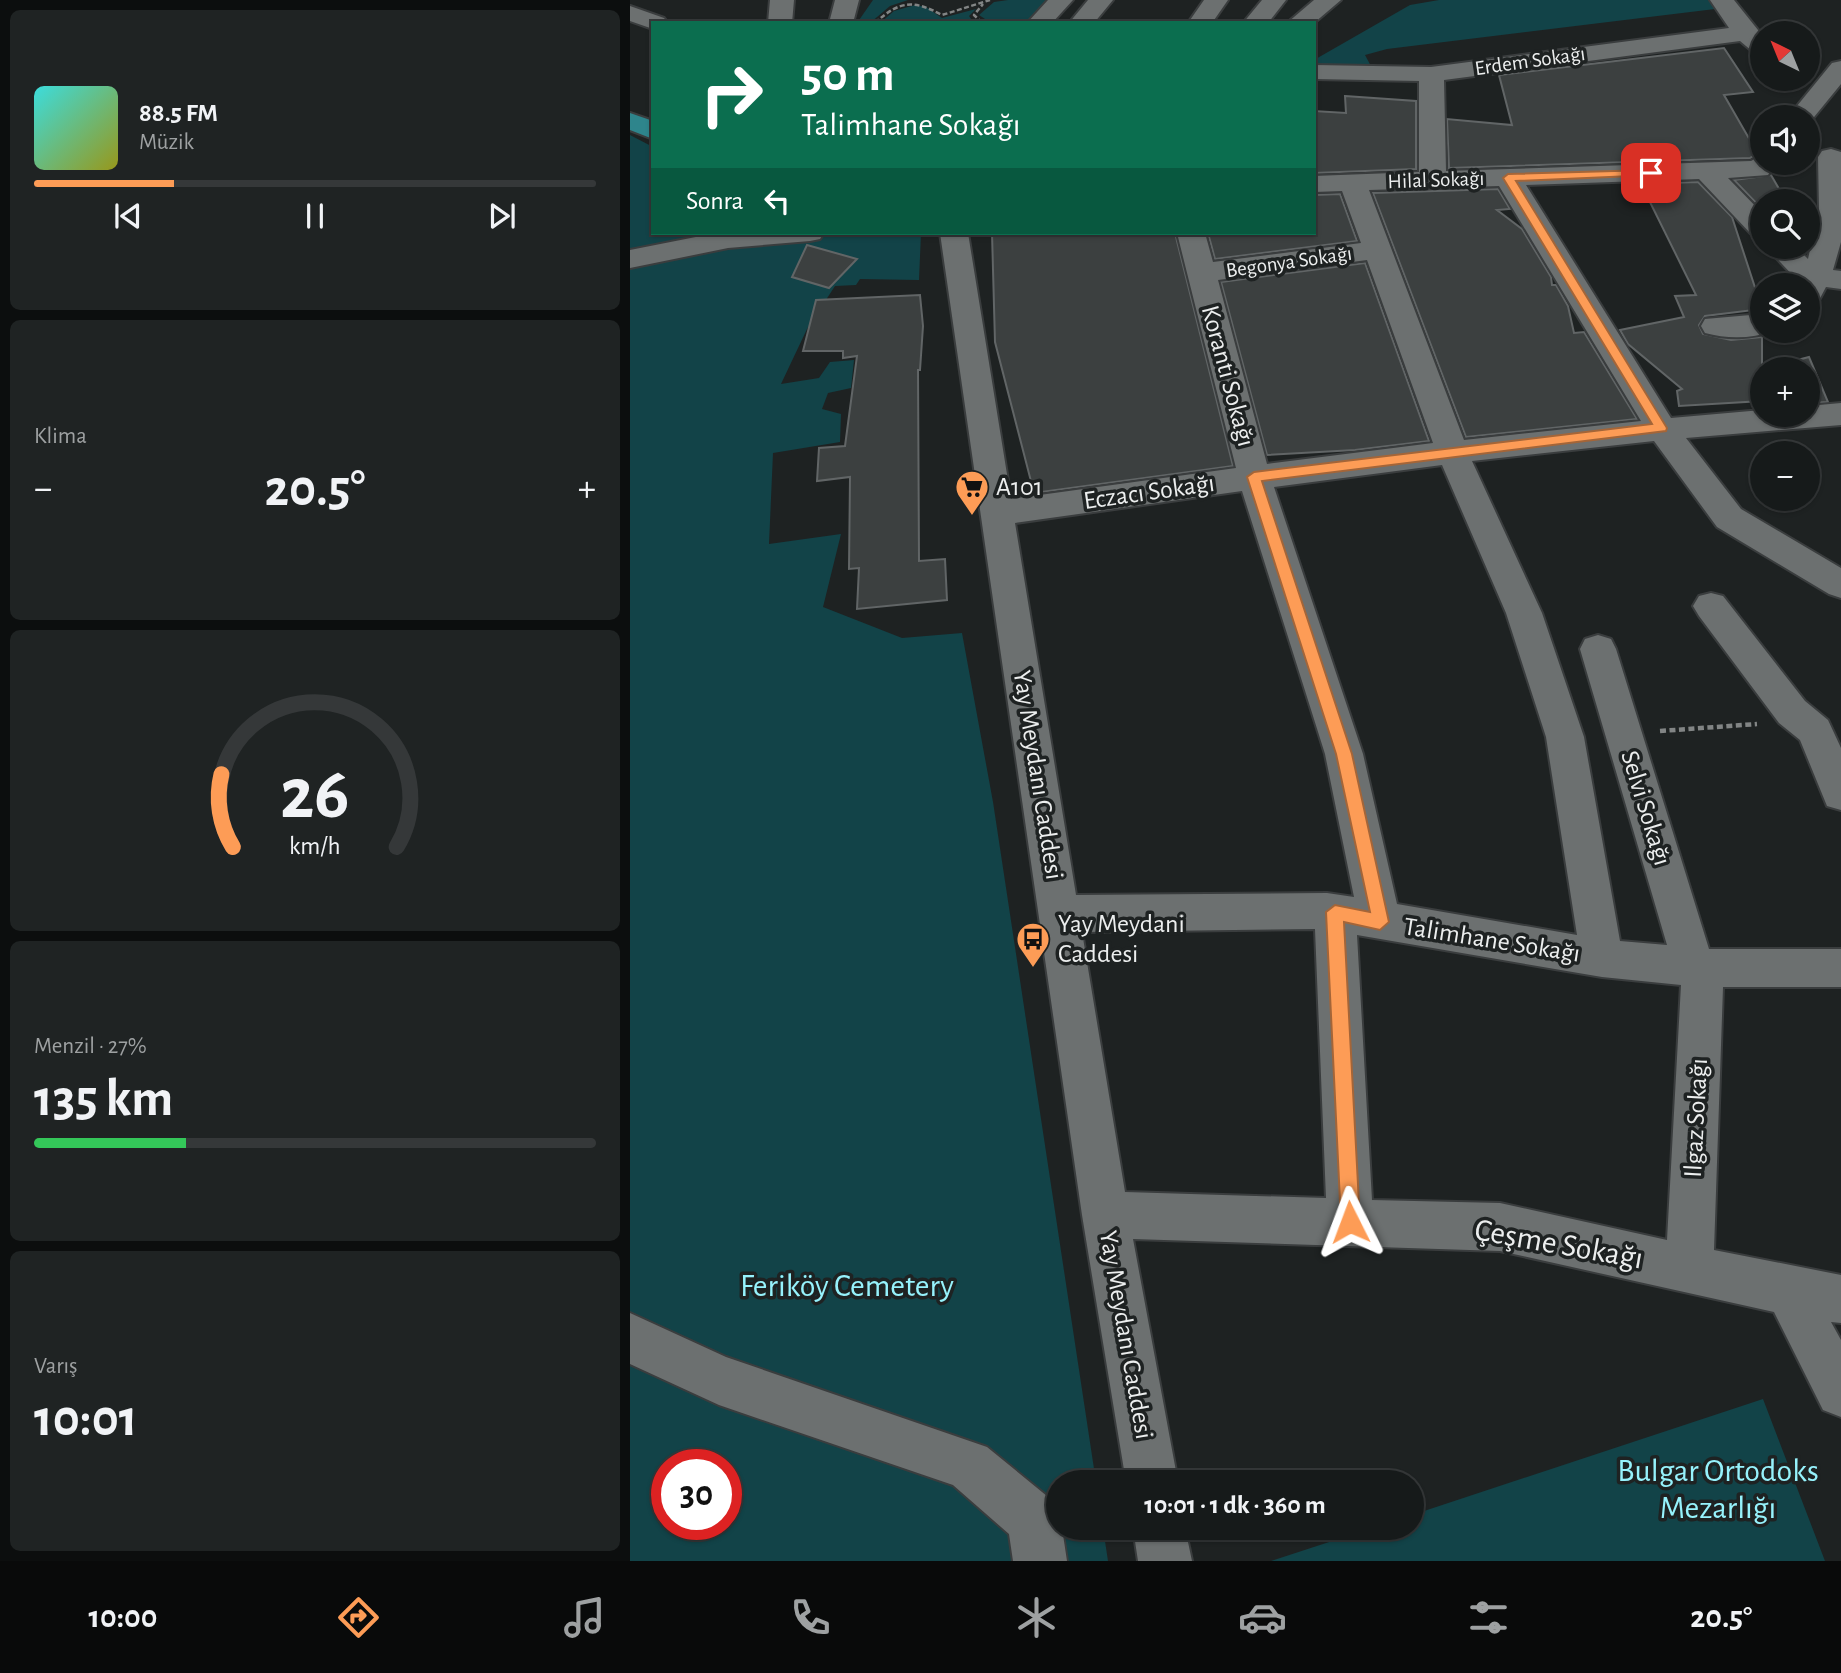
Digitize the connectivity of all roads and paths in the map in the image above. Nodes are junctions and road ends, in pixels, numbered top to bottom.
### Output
1 (782, 0) edge
2 (847, 0) edge
3 (990, 0) edge
4 (1060, 0) edge
5 (1101, 0) edge
6 (1216, 0) edge
7 (1274, 0) edge
8 (1329, 0) edge
9 (1722, 0) edge
10 (984, 3) junction
11 (630, 13) edge
12 (651, 21) edge
13 (780, 21) edge
14 (842, 21) edge
15 (877, 21) edge
16 (980, 21) edge
17 (1041, 21) edge
18 (1083, 21) edge
19 (1201, 21) edge
20 (1257, 21) edge
21 (1302, 21) edge
22 (1750, 42) edge
23 (1750, 52) edge
24 (1841, 68) edge
25 (1316, 72) edge
26 (1431, 74) junction
27 (1811, 105) edge
28 (630, 121) edge
29 (651, 130) edge
30 (1827, 155) edge
31 (1750, 169) edge
32 (1706, 171) junction
33 (1508, 178) junction
34 (1433, 179) junction
35 (1353, 183) junction
36 (1316, 184) edge
37 (1750, 217) edge
38 (783, 235) edge
39 (954, 235) edge
40 (1191, 235) edge
41 (1377, 250) junction
42 (630, 259) edge
43 (1792, 259) edge
44 (1201, 274) junction
45 (1821, 284) edge
46 (1716, 326) dead end
47 (1750, 327) edge
48 (1841, 414) edge
49 (1661, 428) junction
50 (1452, 452) junction
51 (1254, 477) junction
52 (999, 513) junction
53 (1841, 585) edge
54 (1711, 606) dead end
55 (1598, 649) dead end
56 (1769, 723) dead end
57 (1624, 733) junction
58 (1841, 794) edge
59 (1335, 912) junction
60 (1059, 914) junction
61 (1380, 922) junction
62 (1602, 958) junction
63 (1698, 967) junction
64 (1841, 968) edge
65 (1105, 1215) junction
66 (1350, 1222) junction
67 (1689, 1269) junction
68 (1789, 1291) junction
69 (1841, 1299) edge
70 (630, 1338) edge
71 (1841, 1392) edge
72 (1150, 1470) edge
73 (1162, 1540) edge
74 (1040, 1561) edge
75 (1165, 1561) edge

1 - 13 street
2 - 14 street
3 - 10 path
4 - 17 street
5 - 18 street
6 - 19 street
7 - 20 street
8 - 21 street
9 - 22 street
10 - 15 path
10 - 16 path
11 - 12 street
23 - 26 street, Erdem Sokağı
24 - 27 street
25 - 26 street, Erdem Sokağı
26 - 34 street
28 - 29 main road
30 - 45 street
31 - 32 street, Hilal Sokağı
32 - 33 street, Hilal Sokağı
32 - 37 street
33 - 34 street, Hilal Sokağı
33 - 49 street
34 - 35 street, Hilal Sokağı
35 - 36 street, Hilal Sokağı
35 - 41 street
38 - 42 street
39 - 52 street, Yay Meydanı Caddesi
40 - 44 street, Koranti Sokağı
41 - 44 street, Begonya Sokağı
41 - 50 street
43 - 45 street
44 - 51 street, Koranti Sokağı
46 - 47 street
48 - 49 street, Eczacı Sokağı
49 - 50 street, Eczacı Sokağı
49 - 53 street
50 - 51 street, Eczacı Sokağı
50 - 62 street
51 - 52 street, Eczacı Sokağı
51 - 61 street, Koranti Sokağı
52 - 60 street, Yay Meydanı Caddesi
54 - 58 street
55 - 57 street, Selvi Sokağı
56 - 57 path
57 - 63 street, Selvi Sokağı
59 - 60 street, Talimhane Sokağı
59 - 61 street, Talimhane Sokağı
59 - 66 street
60 - 65 street, Yay Meydanı Caddesi
61 - 62 street, Talimhane Sokağı
62 - 63 street, Talimhane Sokağı
63 - 64 street, Talimhane Sokağı
63 - 67 street, Ilgaz Sokağı
65 - 66 street, Çeşme Sokağı
65 - 72 street, Yay Meydanı Caddesi
66 - 67 street, Çeşme Sokağı
67 - 68 street, Çeşme Sokağı
68 - 69 street, Çeşme Sokağı
68 - 71 street
70 - 74 street
73 - 75 street

